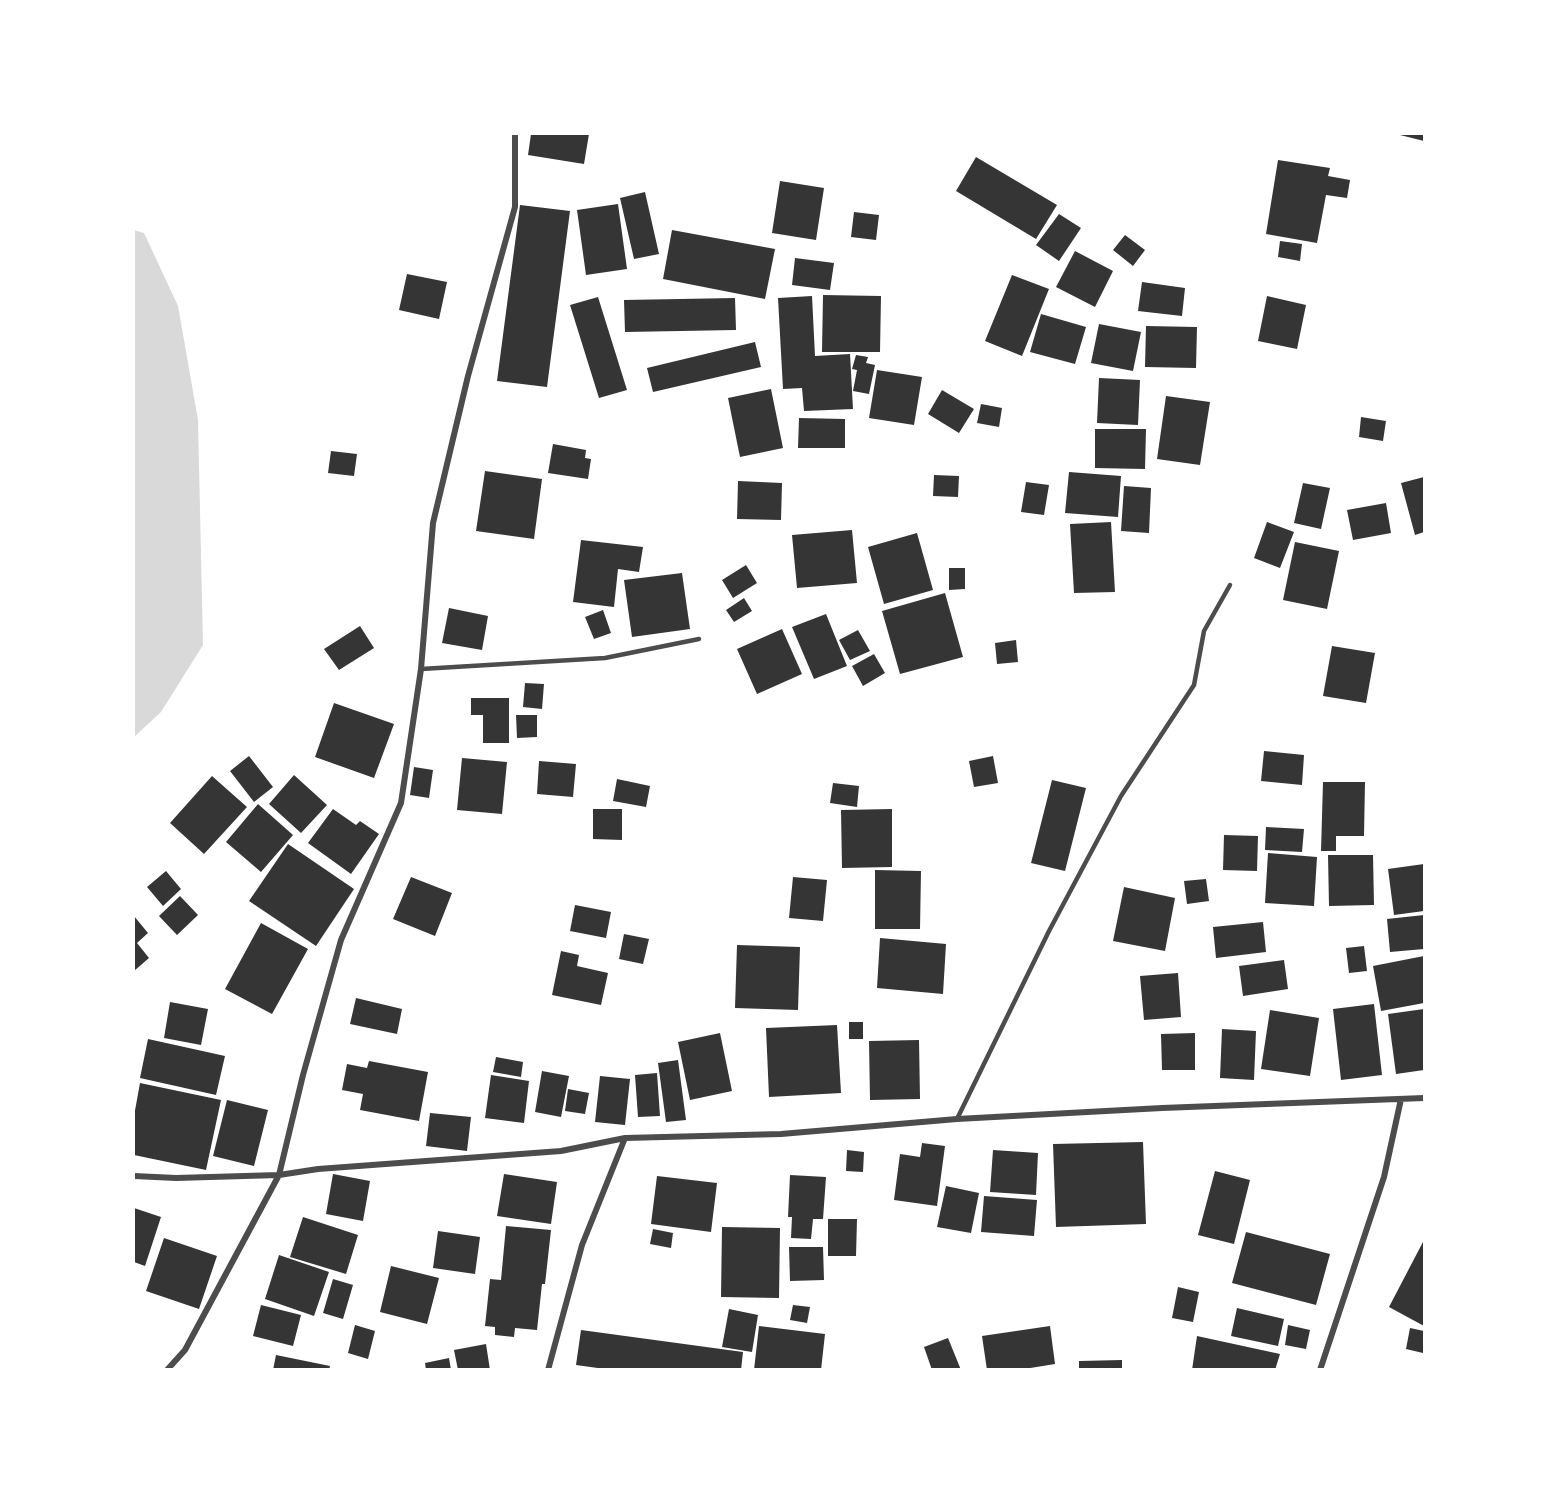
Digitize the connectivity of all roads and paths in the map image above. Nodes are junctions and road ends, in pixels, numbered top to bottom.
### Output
1 (515, 134) edge
2 (1230, 585) dead end
3 (699, 639) dead end
4 (421, 669) junction
5 (1425, 1098) edge
6 (1401, 1100) junction
7 (957, 1119) junction
8 (625, 1138) junction
9 (279, 1175) junction
10 (134, 1176) edge
11 (167, 1370) edge
12 (548, 1370) edge
13 (1320, 1370) edge

1 - 4 street
2 - 7 lane
3 - 4 lane
4 - 9 street
5 - 6 street
6 - 7 street
6 - 13 street
7 - 8 street
8 - 9 street
8 - 12 street
9 - 10 street
9 - 11 street

